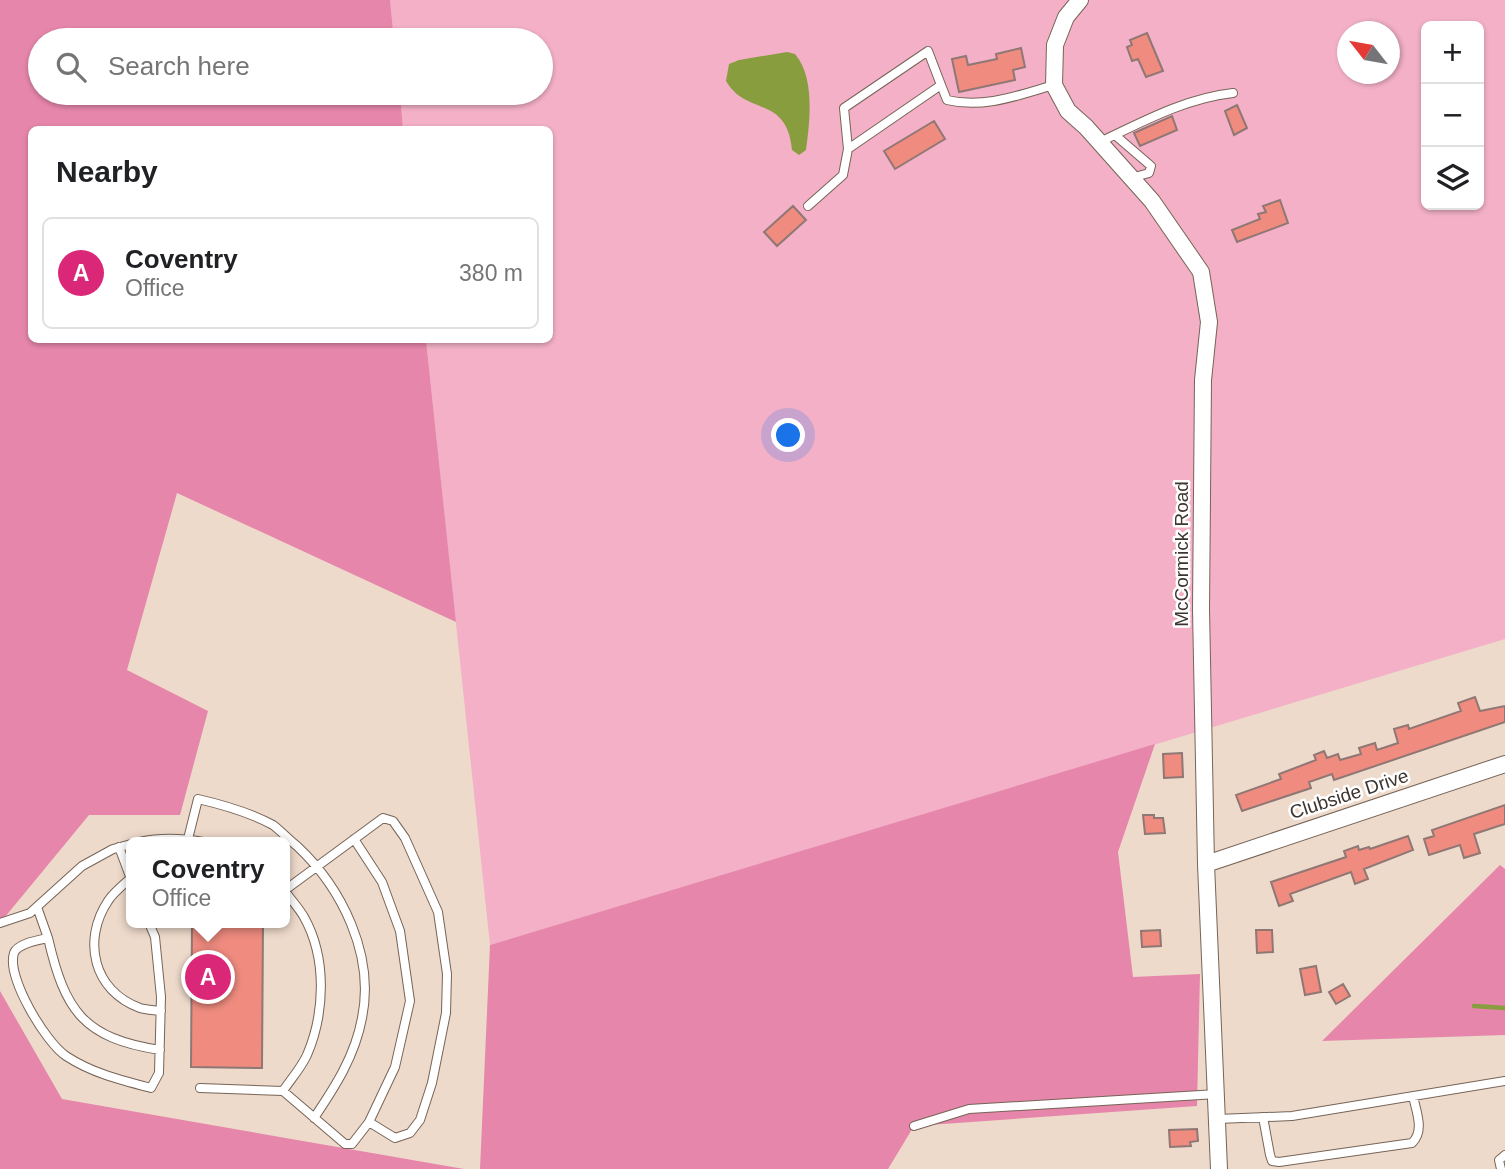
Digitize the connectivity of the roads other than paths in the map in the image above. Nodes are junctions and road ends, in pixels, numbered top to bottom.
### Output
1 (1080, 0) edge
2 (941, 85) junction
3 (1054, 85) junction
4 (1233, 93) dead end
5 (1107, 139) junction
6 (848, 149) junction
7 (1132, 178) junction
8 (808, 206) dead end
9 (1505, 764) edge
10 (188, 837) edge
11 (286, 837) edge
12 (354, 839) junction
13 (290, 841) edge
14 (126, 845) edge
15 (120, 847) junction
16 (126, 864) edge
17 (1206, 864) junction
18 (318, 866) junction
19 (126, 883) edge
20 (290, 886) edge
21 (290, 897) edge
22 (37, 907) junction
23 (0, 923) edge
24 (151, 928) edge
25 (48, 938) junction
26 (161, 1011) junction
27 (160, 1050) junction
28 (1505, 1081) edge
29 (200, 1088) dead end
30 (283, 1091) junction
31 (1217, 1094) junction
32 (1413, 1096) junction
33 (314, 1118) junction
34 (1263, 1118) junction
35 (1218, 1119) junction
36 (369, 1122) junction
37 (914, 1126) dead end
38 (1505, 1155) edge
39 (1219, 1169) edge
40 (1502, 1169) edge

1 - 3 street
2 - 3 lane
2 - 6 lane
2 - 6 lane
3 - 5 street, McCormick Road
4 - 5 lane
5 - 7 street, McCormick Road
5 - 7 lane
6 - 8 lane
7 - 17 street, McCormick Road
9 - 17 street, Clubside Drive
10 - 11 lane
12 - 18 lane
12 - 36 lane
12 - 36 lane
13 - 18 lane
14 - 15 lane
15 - 16 lane
15 - 22 lane
17 - 31 street, McCormick Road
18 - 20 lane
18 - 33 lane
19 - 26 lane
21 - 30 lane
22 - 23 lane
22 - 25 lane
24 - 26 lane
25 - 27 lane
25 - 27 lane
26 - 27 lane
28 - 32 lane
29 - 30 lane
30 - 33 lane
31 - 35 street, McCormick Road
31 - 37 lane
32 - 34 lane
32 - 34 lane
33 - 36 lane
34 - 35 lane
35 - 39 street, McCormick Road
38 - 40 lane

